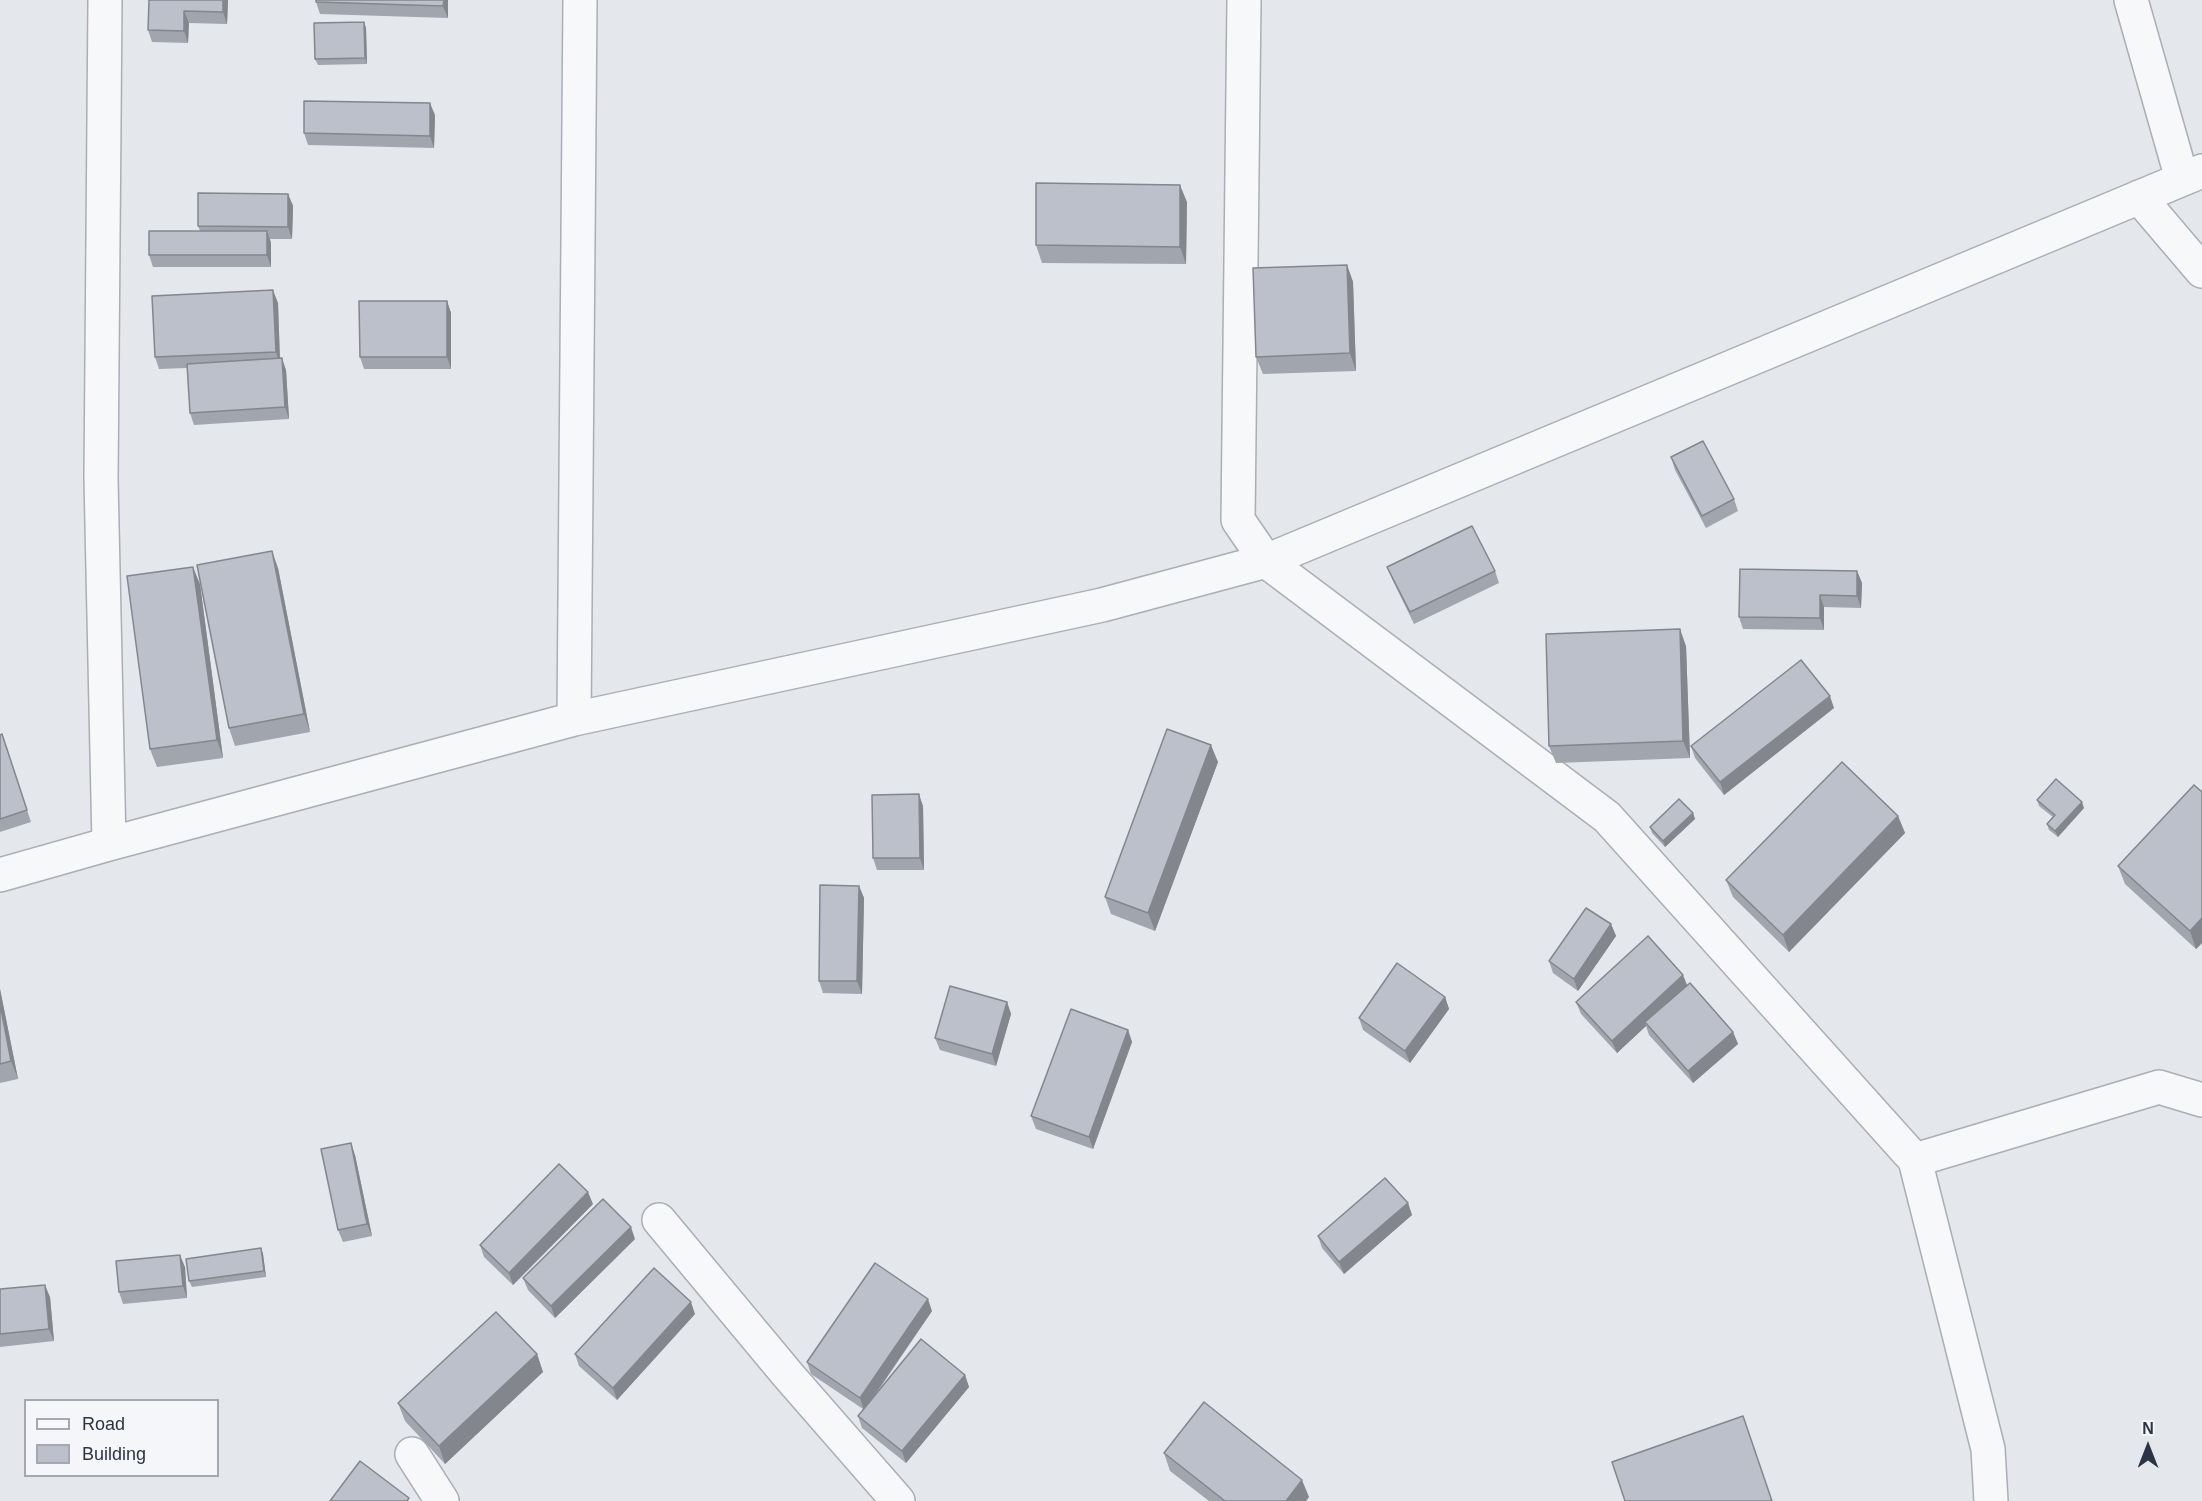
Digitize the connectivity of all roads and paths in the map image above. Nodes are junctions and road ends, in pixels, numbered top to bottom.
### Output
1 (105, 0) edge
2 (580, 0) edge
3 (1244, 0) edge
4 (2131, 0) edge
5 (2192, 175) edge
6 (2139, 197) junction
7 (2202, 272) edge
8 (1266, 561) junction
9 (574, 719) junction
10 (109, 844) junction
11 (0, 875) edge
12 (2202, 1100) edge
13 (1915, 1160) junction
14 (659, 1220) dead end
15 (412, 1454) dead end
16 (442, 1501) edge
17 (898, 1501) edge
18 (1991, 1501) edge

1 - 10 street
2 - 9 street
3 - 8 street
4 - 5 street
5 - 6 street
6 - 7 street
6 - 8 street
8 - 9 street
8 - 13 street
9 - 10 street
10 - 11 street
12 - 13 street
13 - 18 street
14 - 17 street
15 - 16 street

